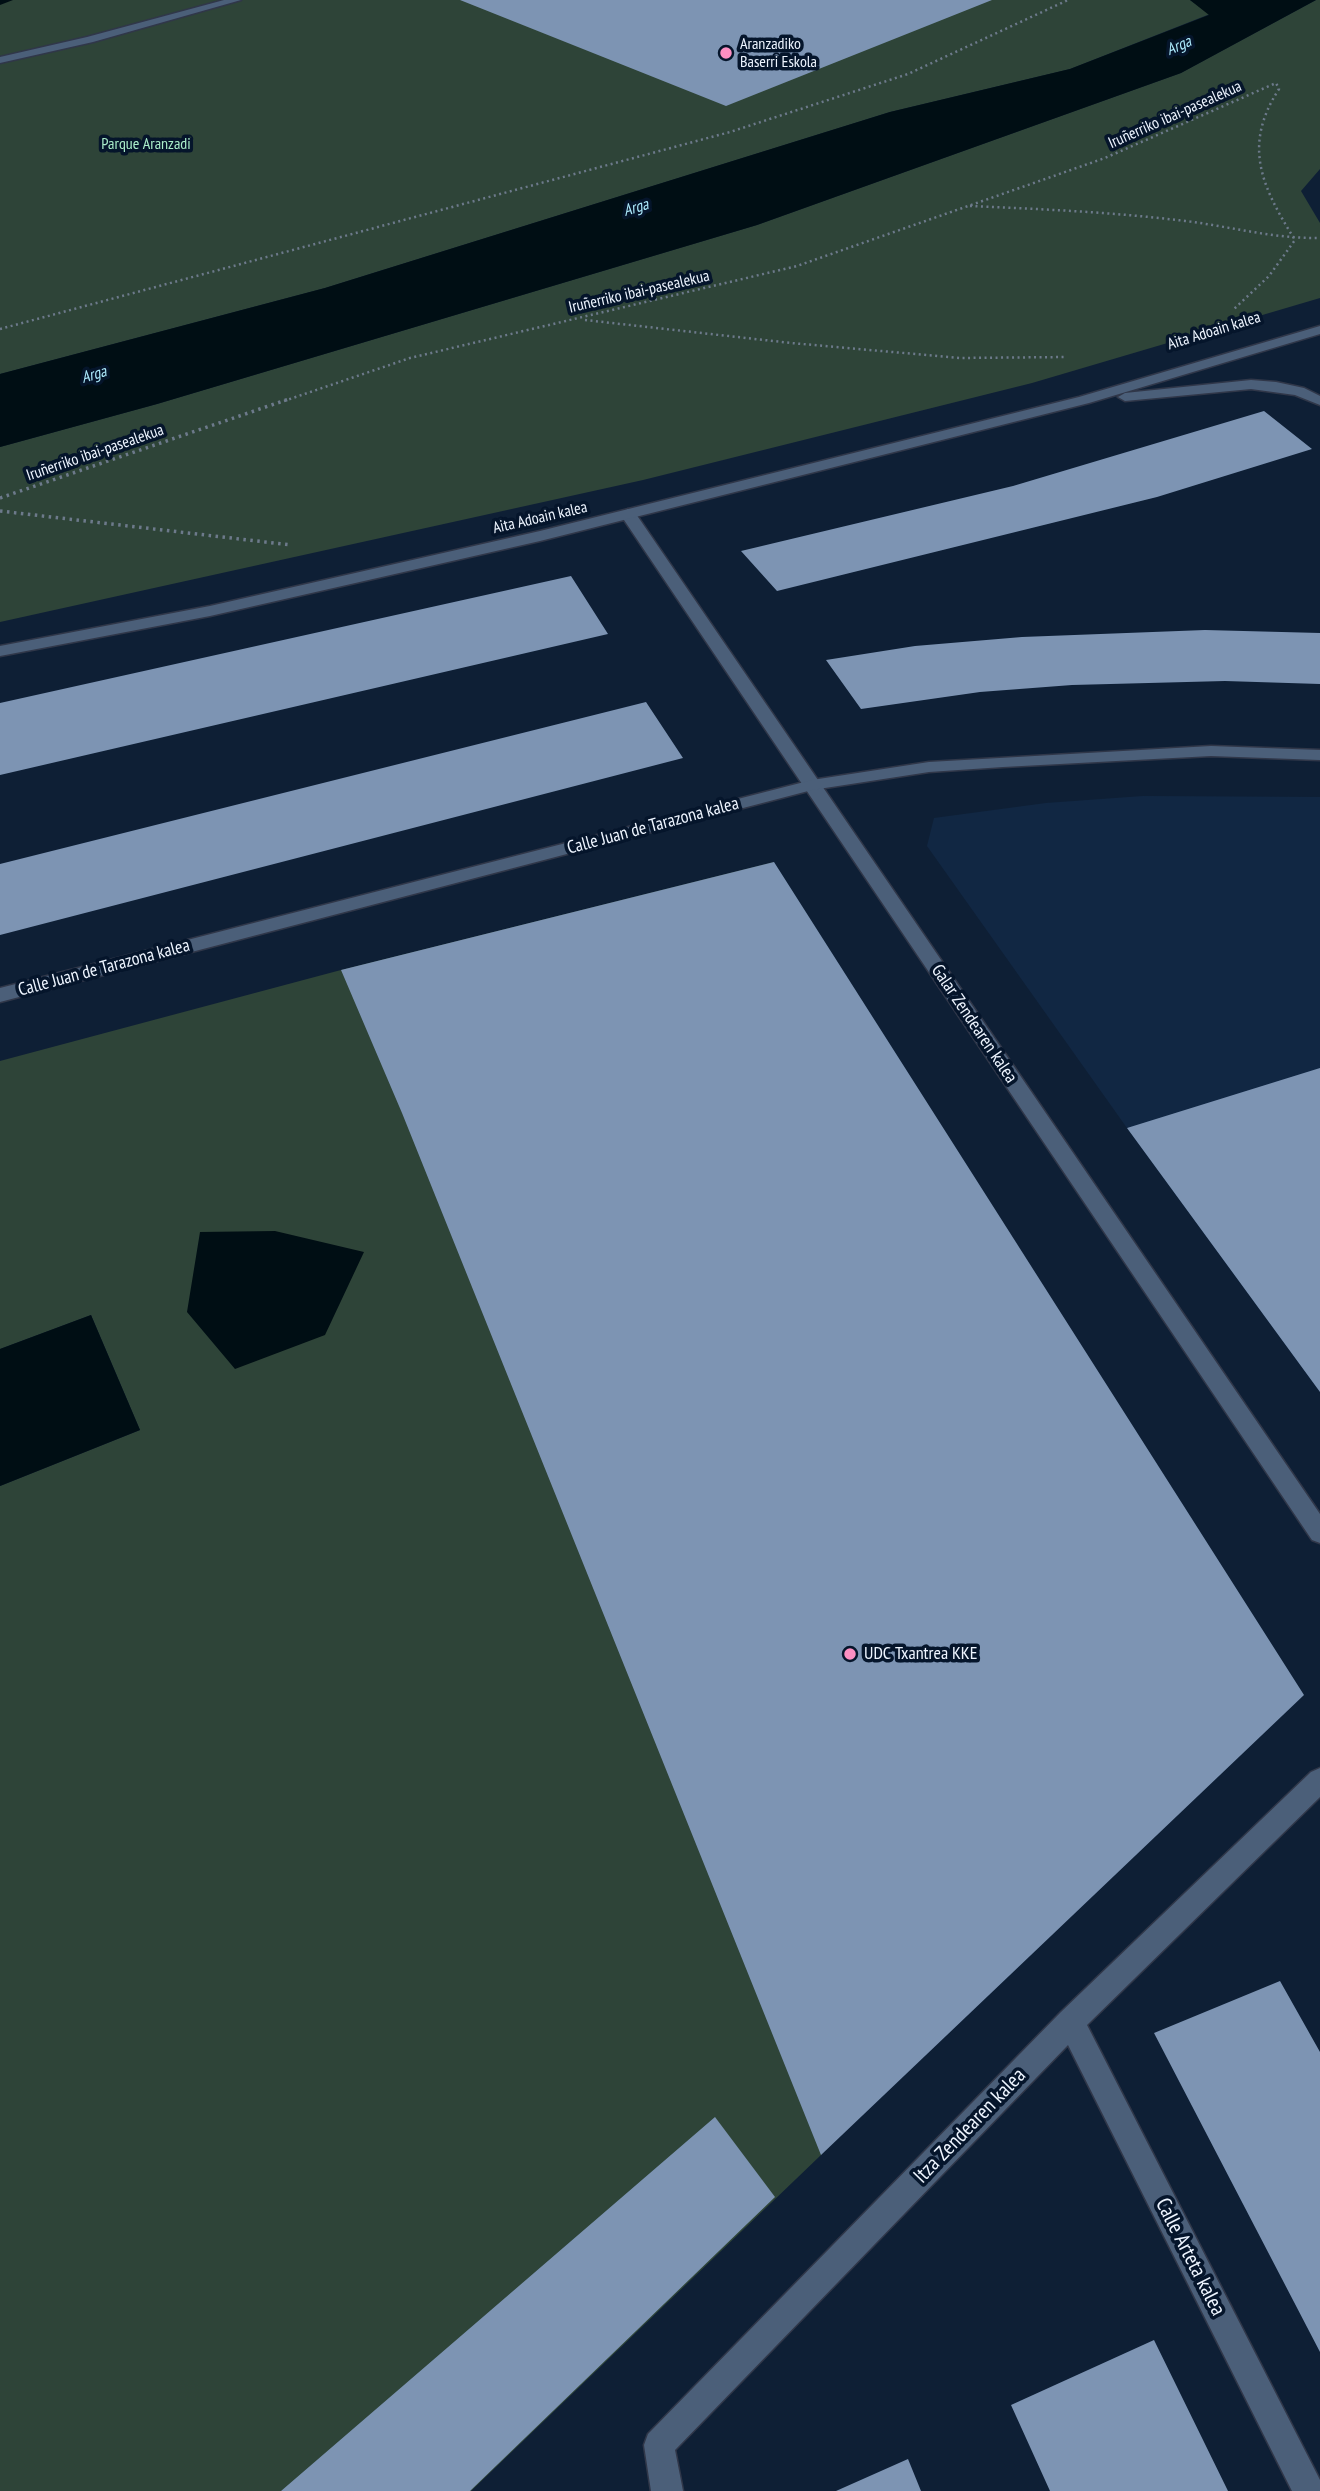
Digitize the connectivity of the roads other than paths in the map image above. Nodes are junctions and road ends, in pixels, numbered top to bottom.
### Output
1 (236, 0) edge
2 (0, 60) edge
3 (1320, 330) edge
4 (1084, 400) junction
5 (1320, 401) edge
6 (628, 514) junction
7 (0, 651) edge
8 (1320, 755) edge
9 (812, 785) junction
10 (0, 995) edge
11 (1320, 1533) edge
12 (1320, 1780) edge
13 (1071, 2022) junction
14 (667, 2491) edge
15 (1309, 2491) edge

1 - 2 street
3 - 4 street, Aita Adoain kalea
4 - 5 street, Aita Adoain kalea
4 - 6 street, Aita Adoain kalea
6 - 7 street, Aita Adoain kalea
6 - 9 street, Galar Zendearen kalea
8 - 9 street, Calle Juan de Tarazona kalea
9 - 10 street, Calle Juan de Tarazona kalea
9 - 11 street, Galar Zendearen kalea
12 - 13 street, Itza Zendearen kalea
13 - 14 street, Itza Zendearen kalea
13 - 15 street, Calle Arteta kalea

